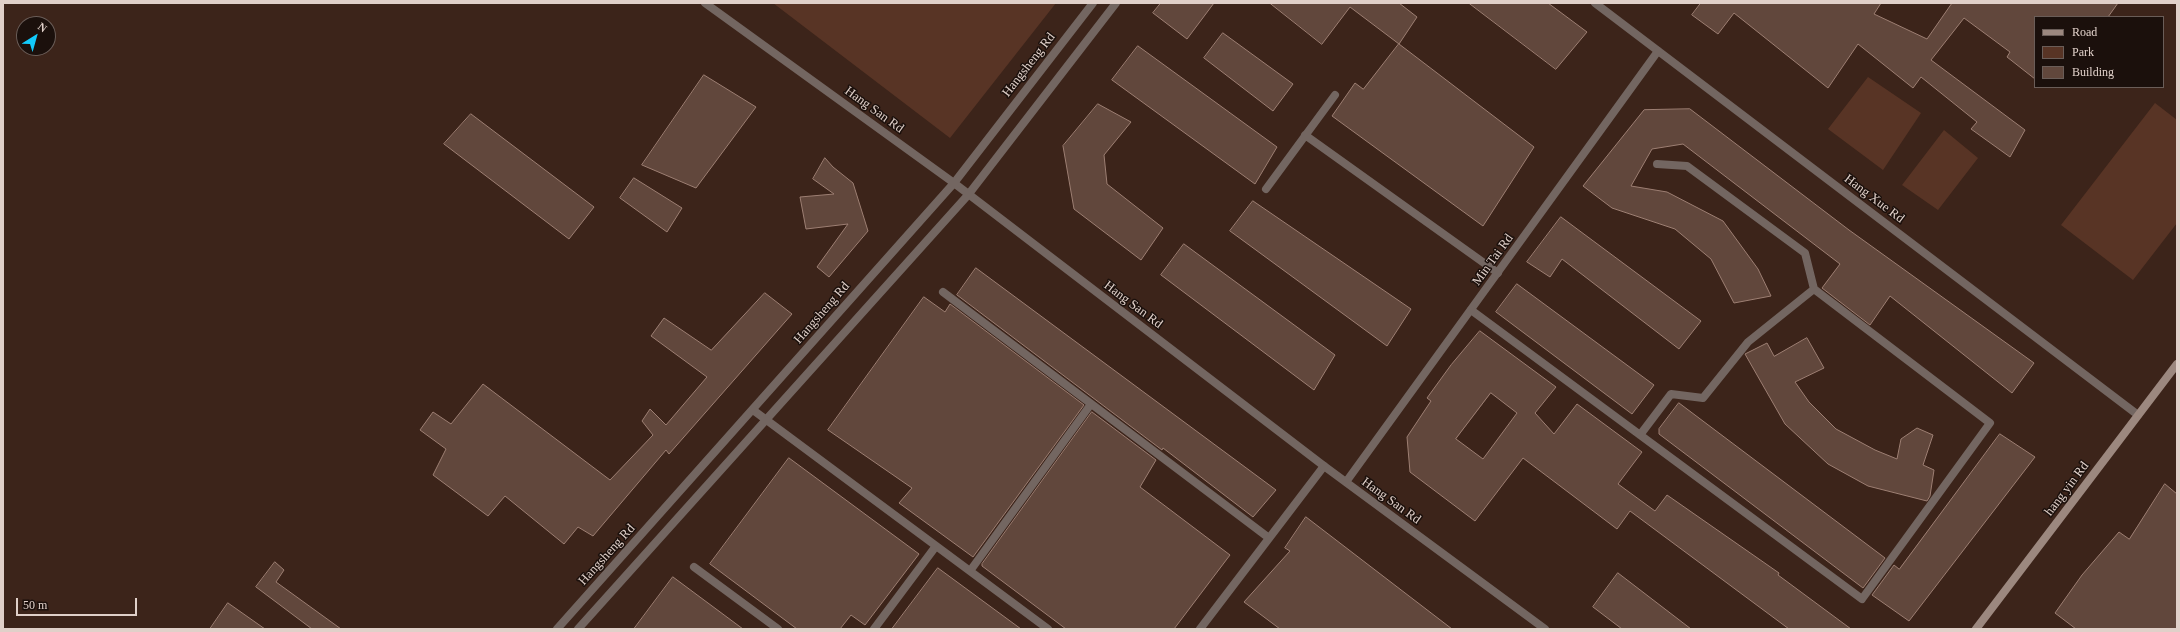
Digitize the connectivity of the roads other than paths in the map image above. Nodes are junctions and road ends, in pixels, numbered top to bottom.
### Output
1 (705, 3) edge
2 (1093, 3) edge
3 (1116, 3) edge
4 (1595, 3) edge
5 (1658, 51) junction
6 (1335, 95) dead end
7 (1305, 135) junction
8 (1657, 164) dead end
9 (954, 183) junction
10 (1266, 189) dead end
11 (968, 195) junction
12 (1498, 273) junction
13 (1814, 289) junction
14 (943, 292) dead end
15 (1471, 310) junction
16 (2177, 364) edge
17 (1091, 404) junction
18 (753, 410) junction
19 (2138, 415) junction
20 (766, 420) junction
21 (1640, 435) junction
22 (1324, 466) junction
23 (1346, 482) junction
24 (1269, 538) junction
25 (936, 546) junction
26 (694, 567) dead end
27 (970, 571) junction
28 (557, 629) edge
29 (578, 629) edge
30 (778, 629) edge
31 (874, 629) edge
32 (1048, 629) edge
33 (1200, 629) edge
34 (1545, 629) edge
35 (1976, 629) edge

1 - 9 street, Hang San Rd
2 - 9 street, Hangsheng Rd
3 - 11 street
4 - 5 street, Hang Xue Rd
5 - 12 street, Min Tai Rd
5 - 19 street, Hang Xue Rd
6 - 7 street
7 - 10 street
7 - 12 street
8 - 13 street
9 - 11 street, Hang San Rd
9 - 18 street, Hangsheng Rd
11 - 20 street
11 - 22 street, Hang San Rd
12 - 15 street, Min Tai Rd
13 - 21 street
13 - 21 street
14 - 17 street
15 - 21 street
15 - 23 street, Min Tai Rd
16 - 19 main road, hang yin Rd
17 - 24 street
17 - 27 street
18 - 20 street
18 - 28 street, Hangsheng Rd
19 - 35 main road, hang yin Rd
20 - 25 street
20 - 29 street
22 - 23 street, Hang San Rd
22 - 24 street
23 - 34 street, Hang San Rd
24 - 33 street
25 - 27 street
25 - 31 street
26 - 30 street
27 - 32 street

